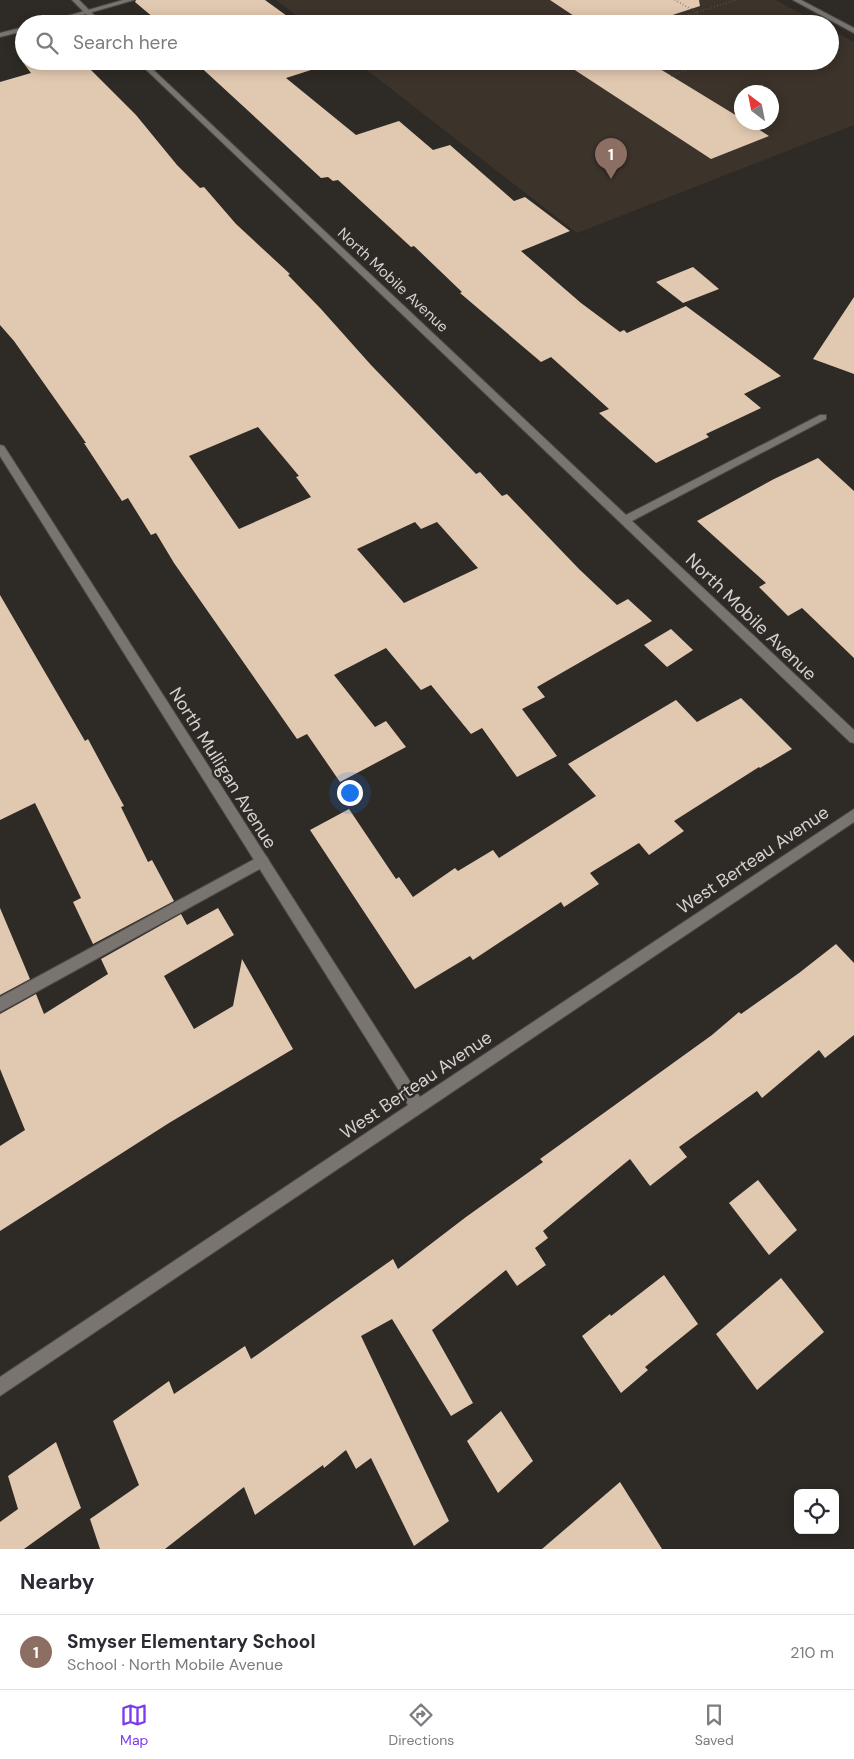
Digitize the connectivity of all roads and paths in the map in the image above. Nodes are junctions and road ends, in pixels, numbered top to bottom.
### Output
1 (75, 0) edge
2 (131, 0) edge
3 (676, 0) edge
4 (736, 0) edge
5 (796, 0) edge
6 (87, 12) junction
7 (696, 12) junction
8 (76, 15) edge
9 (90, 15) edge
10 (687, 15) edge
11 (697, 15) edge
12 (824, 15) edge
13 (839, 23) edge
14 (15, 31) edge
15 (854, 31) edge
16 (0, 35) edge
17 (150, 70) edge
18 (686, 70) edge
19 (672, 76) dead end
20 (823, 417) dead end
21 (0, 448) edge
22 (625, 520) junction
23 (854, 738) edge
24 (854, 816) edge
25 (262, 861) junction
26 (0, 1005) edge
27 (418, 1107) junction
28 (0, 1387) edge

1 - 6 street
2 - 6 street
3 - 7 path
4 - 7 path
5 - 12 street
6 - 8 street
6 - 9 street
7 - 10 path
7 - 11 path
13 - 15 street
14 - 16 street
17 - 22 street, North Mobile Avenue
18 - 19 path
20 - 22 street
21 - 25 street, North Mulligan Avenue
22 - 23 street, North Mobile Avenue
24 - 27 street, West Berteau Avenue
25 - 26 street
25 - 27 street, North Mulligan Avenue
27 - 28 street, West Berteau Avenue

